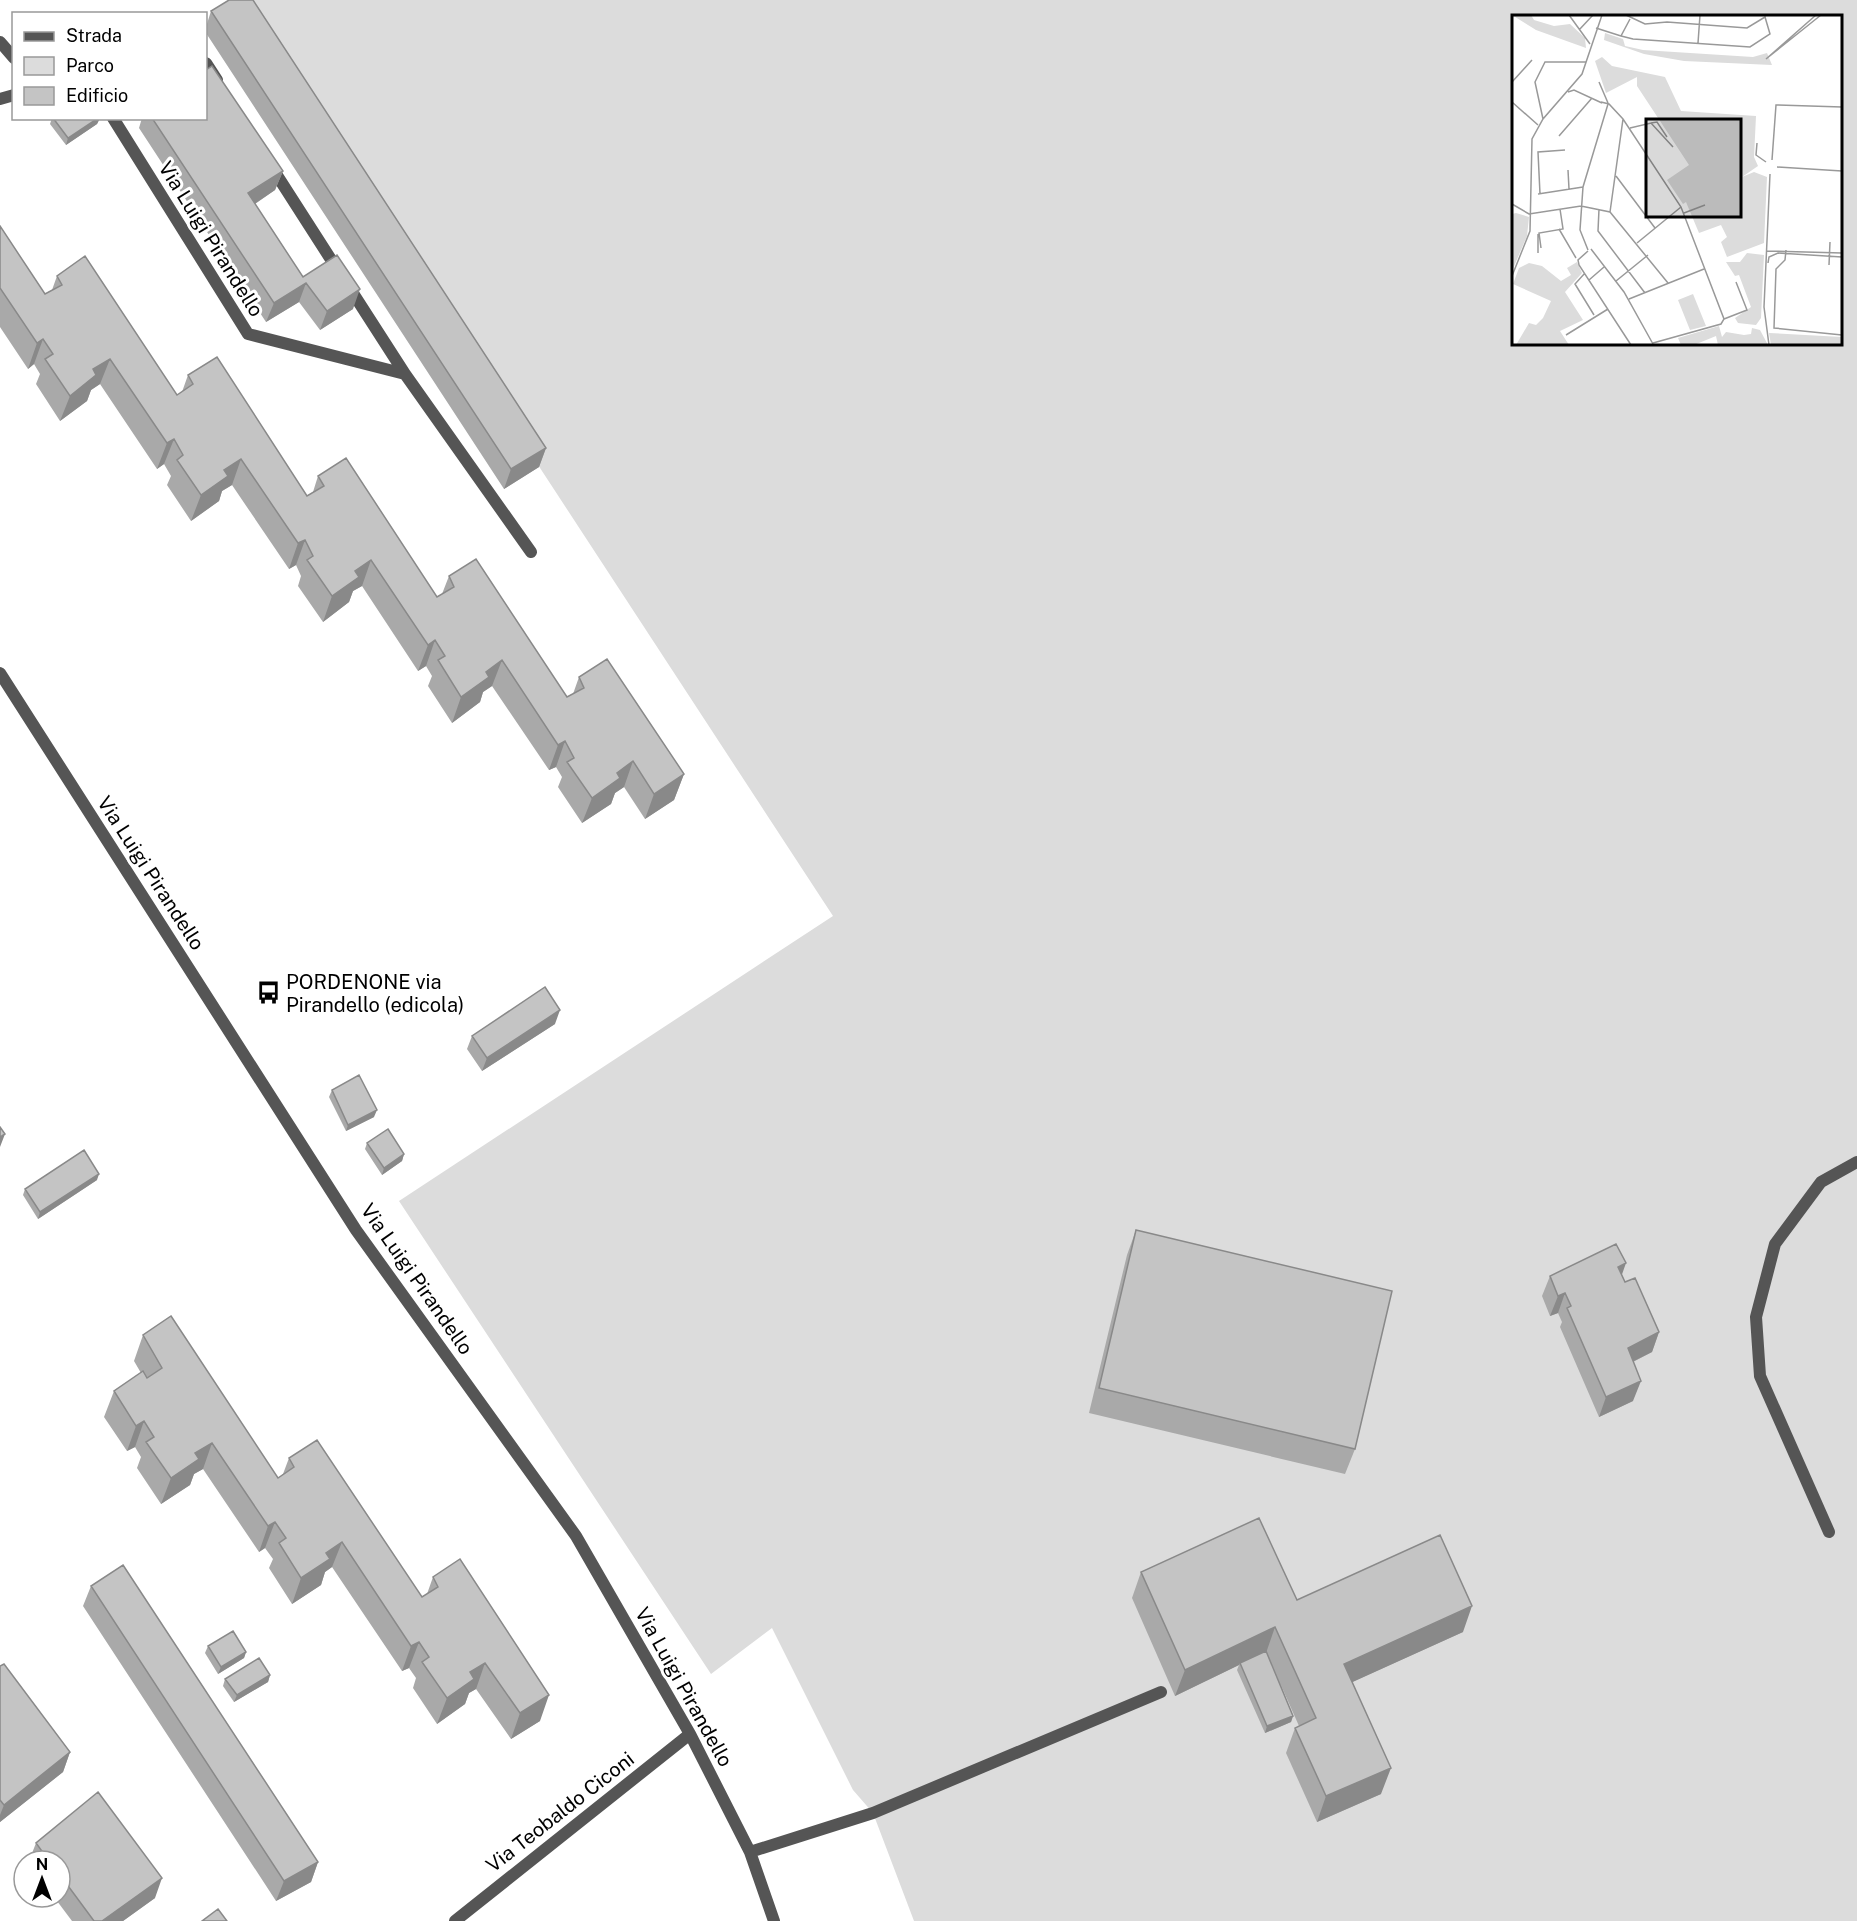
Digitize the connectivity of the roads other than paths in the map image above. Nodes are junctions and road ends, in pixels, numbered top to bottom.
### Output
1 (0, 42) edge
2 (12, 56) edge
3 (207, 65) edge
4 (225, 93) edge
5 (114, 120) edge
6 (263, 153) edge
7 (405, 374) junction
8 (531, 552) dead end
9 (0, 674) edge
10 (1857, 1162) edge
11 (1829, 1532) dead end
12 (1161, 1692) dead end
13 (690, 1734) junction
14 (750, 1852) junction
15 (455, 1921) edge
16 (774, 1921) edge

1 - 2 street
3 - 4 street
5 - 7 street, Via Luigi Pirandello
6 - 7 street
7 - 8 street
9 - 13 street, Via Luigi Pirandello
10 - 11 street
12 - 14 street
13 - 14 street, Via Luigi Pirandello
13 - 15 street, Via Teobaldo Ciconi
14 - 16 street, Via Luigi Pirandello

